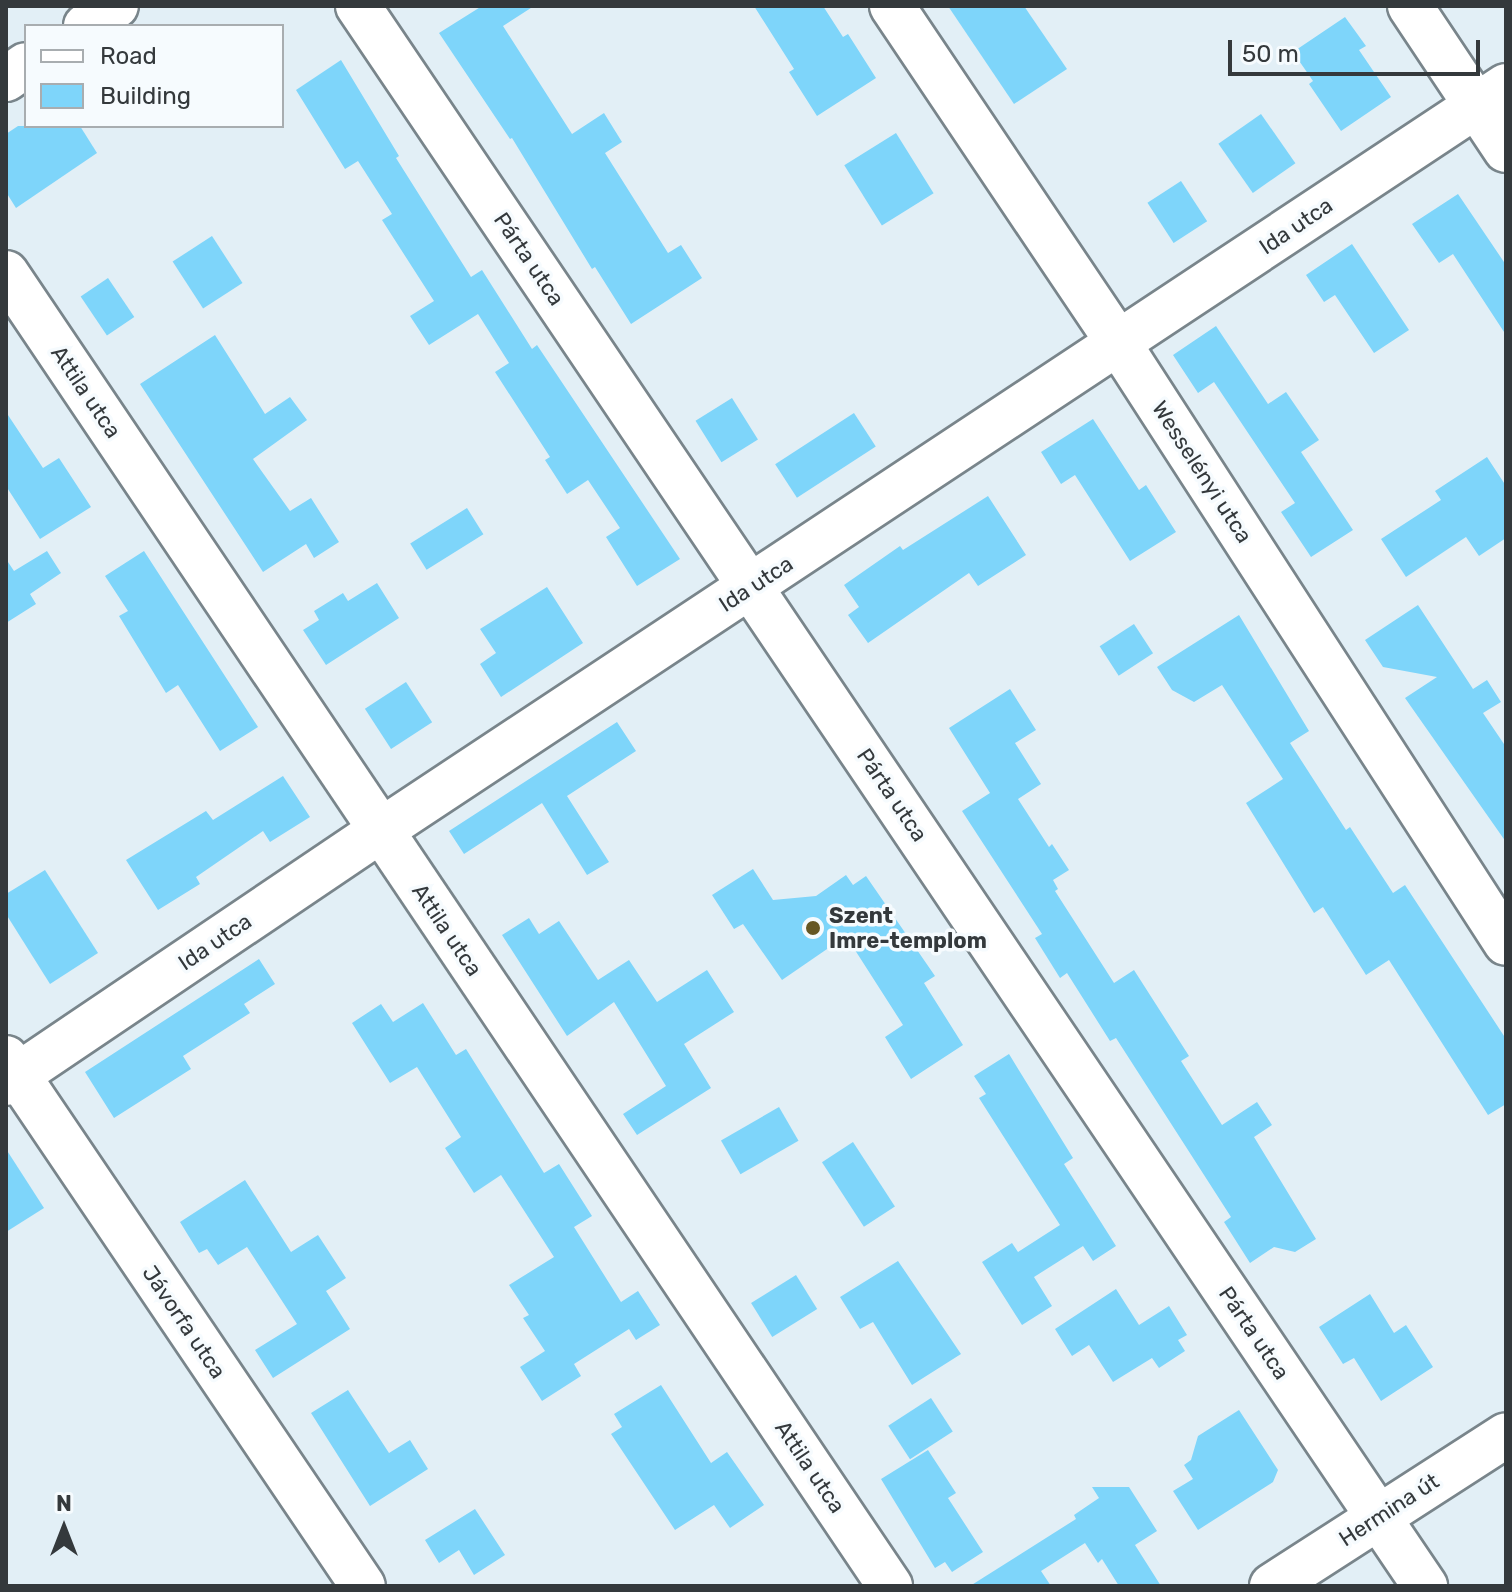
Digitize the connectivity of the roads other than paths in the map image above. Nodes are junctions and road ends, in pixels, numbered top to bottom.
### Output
1 (116, 6) edge
2 (358, 6) edge
3 (892, 6) edge
4 (1410, 6) edge
5 (89, 24) edge
6 (24, 66) edge
7 (6, 79) edge
8 (1491, 96) edge
9 (1506, 150) edge
10 (6, 273) edge
11 (1119, 344) junction
12 (752, 587) junction
13 (380, 831) junction
14 (1506, 943) edge
15 (10, 1072) edge
16 (1506, 1435) edge
17 (1378, 1516) junction
18 (363, 1586) edge
19 (890, 1586) edge
20 (1272, 1586) edge
21 (1425, 1586) edge

1 - 5 street
2 - 12 street, Párta utca
3 - 11 street, Wesselényi utca
4 - 8 street
6 - 7 street
8 - 9 street
8 - 11 street, Ida utca
10 - 13 street, Attila utca
11 - 12 street, Ida utca
11 - 14 street, Wesselényi utca
12 - 13 street, Ida utca
12 - 17 street, Párta utca
13 - 15 street, Ida utca
13 - 19 street, Attila utca
15 - 18 street, Jávorfa utca
16 - 17 street, Hermina út
17 - 20 street, Hermina út
17 - 21 street, Párta utca

